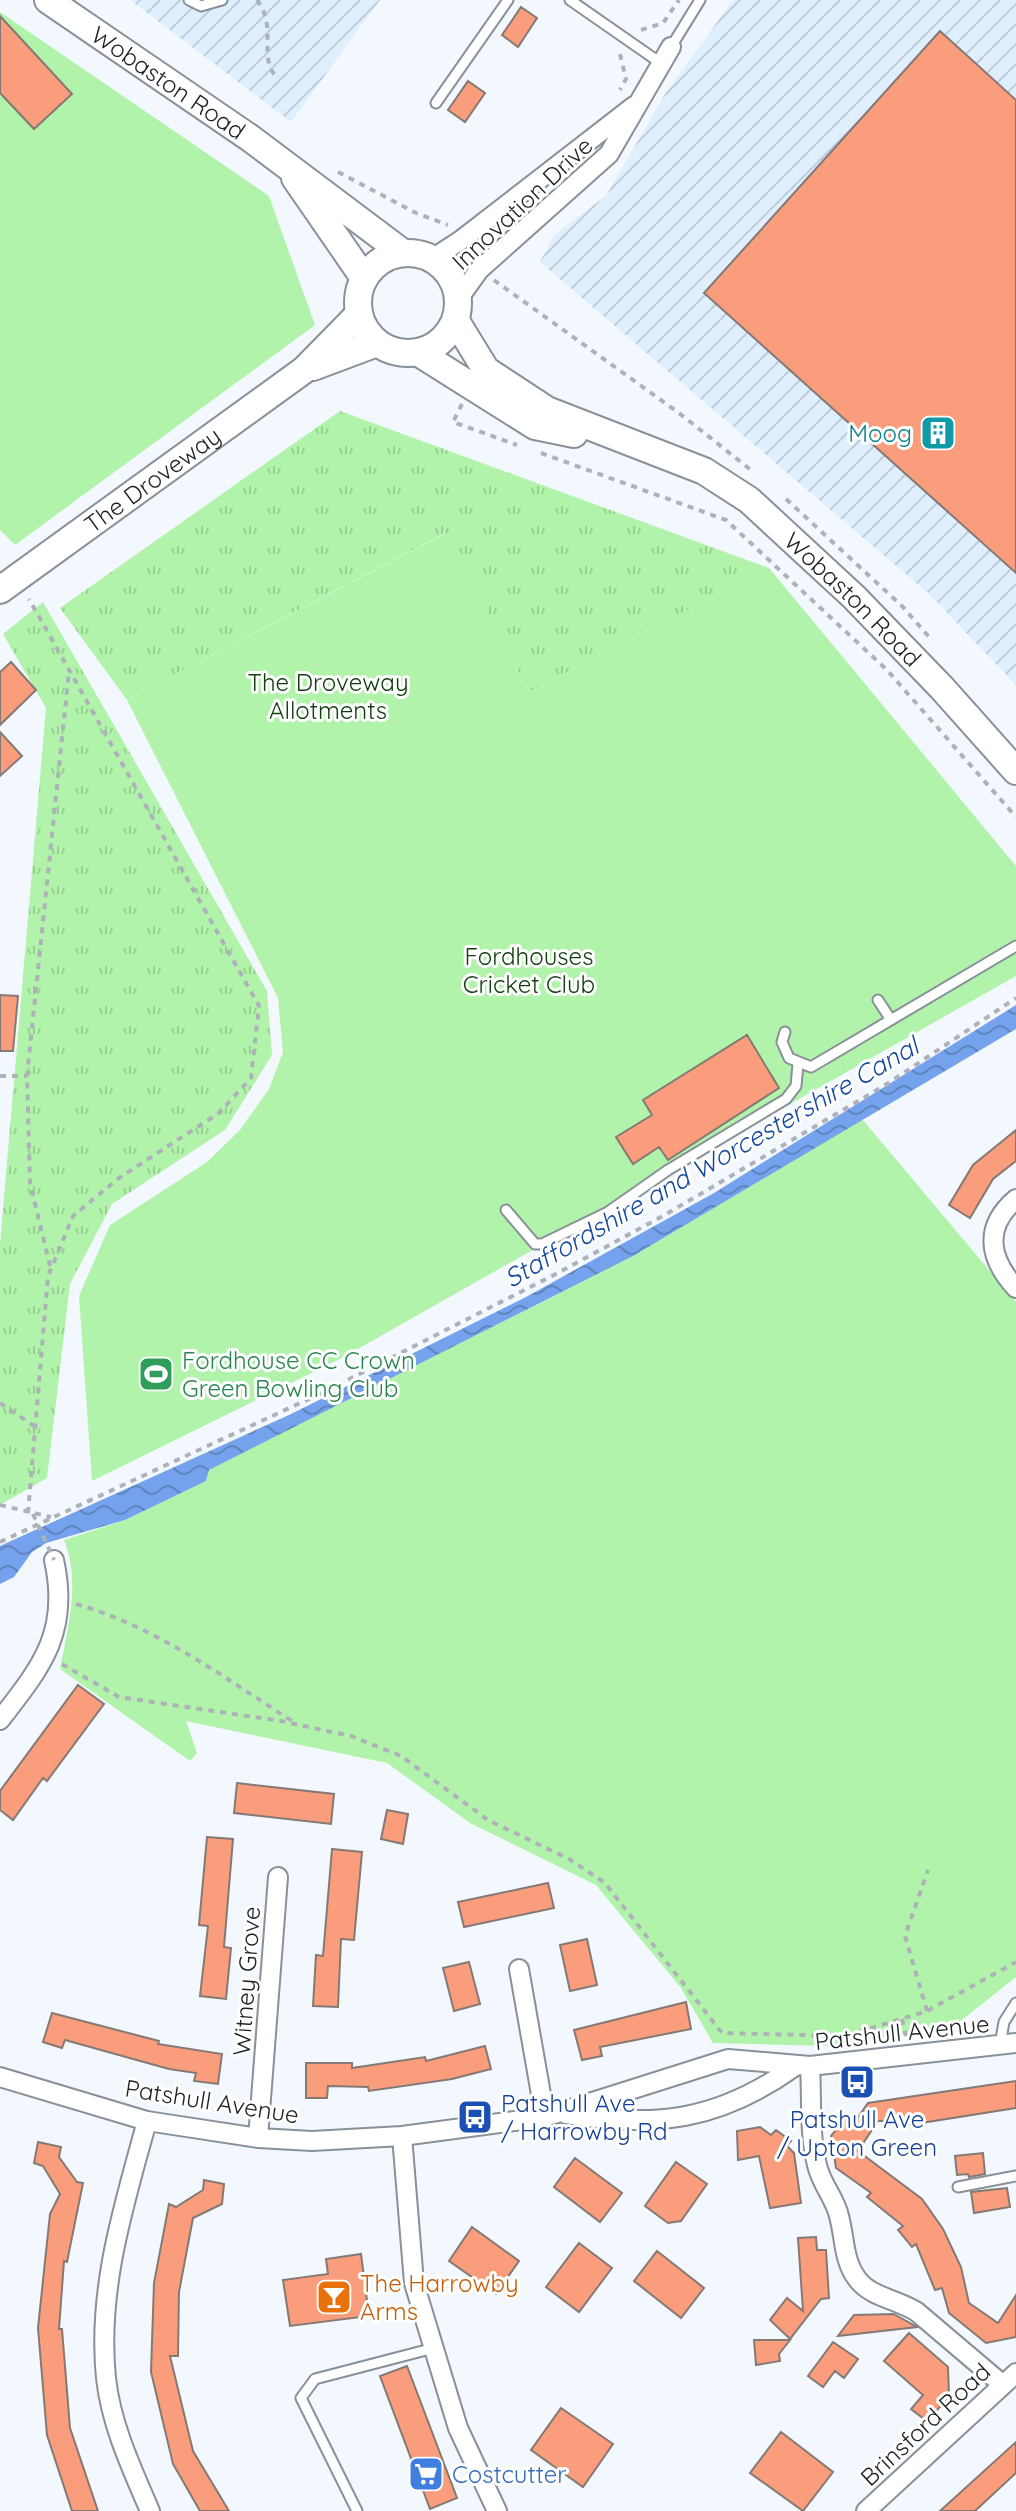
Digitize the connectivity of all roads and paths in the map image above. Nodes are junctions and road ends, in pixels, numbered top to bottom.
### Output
1 (48, 0) edge
2 (189, 0) edge
3 (222, 0) edge
4 (257, 0) edge
5 (508, 0) edge
6 (570, 0) edge
7 (679, 0) edge
8 (700, 0) edge
9 (626, 39) junction
10 (671, 47) joint
11 (662, 64) junction
12 (275, 76) dead end
13 (615, 101) dead end
14 (641, 101) junction
15 (436, 103) dead end
16 (286, 165) junction
17 (458, 219) dead end
18 (421, 256) junction
19 (364, 278) junction
20 (457, 309) junction
21 (359, 314) junction
22 (377, 343) junction
23 (419, 353) junction
24 (304, 370) junction
25 (471, 386) junction
26 (524, 447) dead end
27 (538, 452) dead end
28 (667, 455) junction
29 (9, 584) edge
30 (69, 670) junction
31 (1016, 771) edge
32 (1016, 817) edge
33 (1016, 946) edge
34 (1016, 998) edge
35 (878, 1000) dead end
36 (891, 1020) junction
37 (785, 1032) dead end
38 (798, 1064) junction
39 (0, 1076) edge
40 (27, 1076) junction
41 (1016, 1199) edge
42 (506, 1210) dead end
43 (51, 1268) junction
44 (1016, 1288) edge
45 (0, 1403) edge
46 (35, 1426) junction
47 (0, 1508) edge
48 (30, 1514) junction
49 (51, 1517) junction
50 (0, 1542) edge
51 (54, 1560) joint
52 (60, 1599) junction
53 (46, 1654) junction
54 (0, 1720) edge
55 (297, 1724) junction
56 (928, 1870) dead end
57 (278, 1877) dead end
58 (1016, 1962) edge
59 (519, 1969) dead end
60 (1016, 2003) edge
61 (927, 2011) junction
62 (1008, 2044) edge
63 (802, 2067) junction
64 (0, 2077) edge
65 (554, 2115) junction
66 (147, 2121) junction
67 (402, 2136) junction
68 (258, 2138) junction
69 (1016, 2176) edge
70 (958, 2187) dead end
71 (434, 2348) junction
72 (1009, 2379) edge
73 (150, 2511) edge
74 (357, 2511) edge
75 (497, 2511) edge
76 (866, 2511) edge

1 - 16 street, Wobaston Road
2 - 3 lane
4 - 12 path
5 - 15 lane
6 - 9 lane
7 - 9 path
8 - 10 lane, Innovation Drive
9 - 11 lane
9 - 13 path
10 - 11 street, Innovation Drive
11 - 14 street, Innovation Drive
14 - 18 street, Innovation Drive
14 - 20 street, Innovation Drive
16 - 18 street, Wobaston Road
16 - 19 street, Wobaston Road
17 - 18 path
18 - 19 street
18 - 20 street
19 - 21 street
20 - 23 street
20 - 28 street, Wobaston Road
21 - 22 street
21 - 24 street, The Droveway
22 - 23 street
22 - 24 street, The Droveway
23 - 25 street, Wobaston Road
24 - 29 street, The Droveway
25 - 26 path
25 - 28 street, Wobaston Road
27 - 32 path
28 - 31 street, Wobaston Road
29 - 30 path
30 - 40 path
30 - 43 path
33 - 36 lane
34 - 49 path
35 - 36 lane
36 - 38 lane
37 - 38 lane
38 - 42 lane
39 - 40 path
40 - 43 path
41 - 44 street
43 - 46 path
45 - 46 path
46 - 48 path
47 - 48 path
48 - 49 path
48 - 51 path, bridge
49 - 50 path
51 - 52 street
52 - 53 street
52 - 55 path
53 - 54 street
53 - 55 path
55 - 61 path
56 - 61 path
57 - 68 street, Witney Grove
58 - 61 path
59 - 65 street
60 - 62 lane
62 - 63 street, Patshull Avenue
63 - 65 street, Patshull Avenue
63 - 65 street, Patshull Avenue
63 - 72 street
64 - 66 street, Patshull Avenue
65 - 67 street, Patshull Avenue
66 - 68 street, Patshull Avenue
66 - 73 street
67 - 68 street, Patshull Avenue
67 - 71 street
69 - 70 lane
71 - 74 lane
71 - 75 street
72 - 76 street, Brinsford Road

